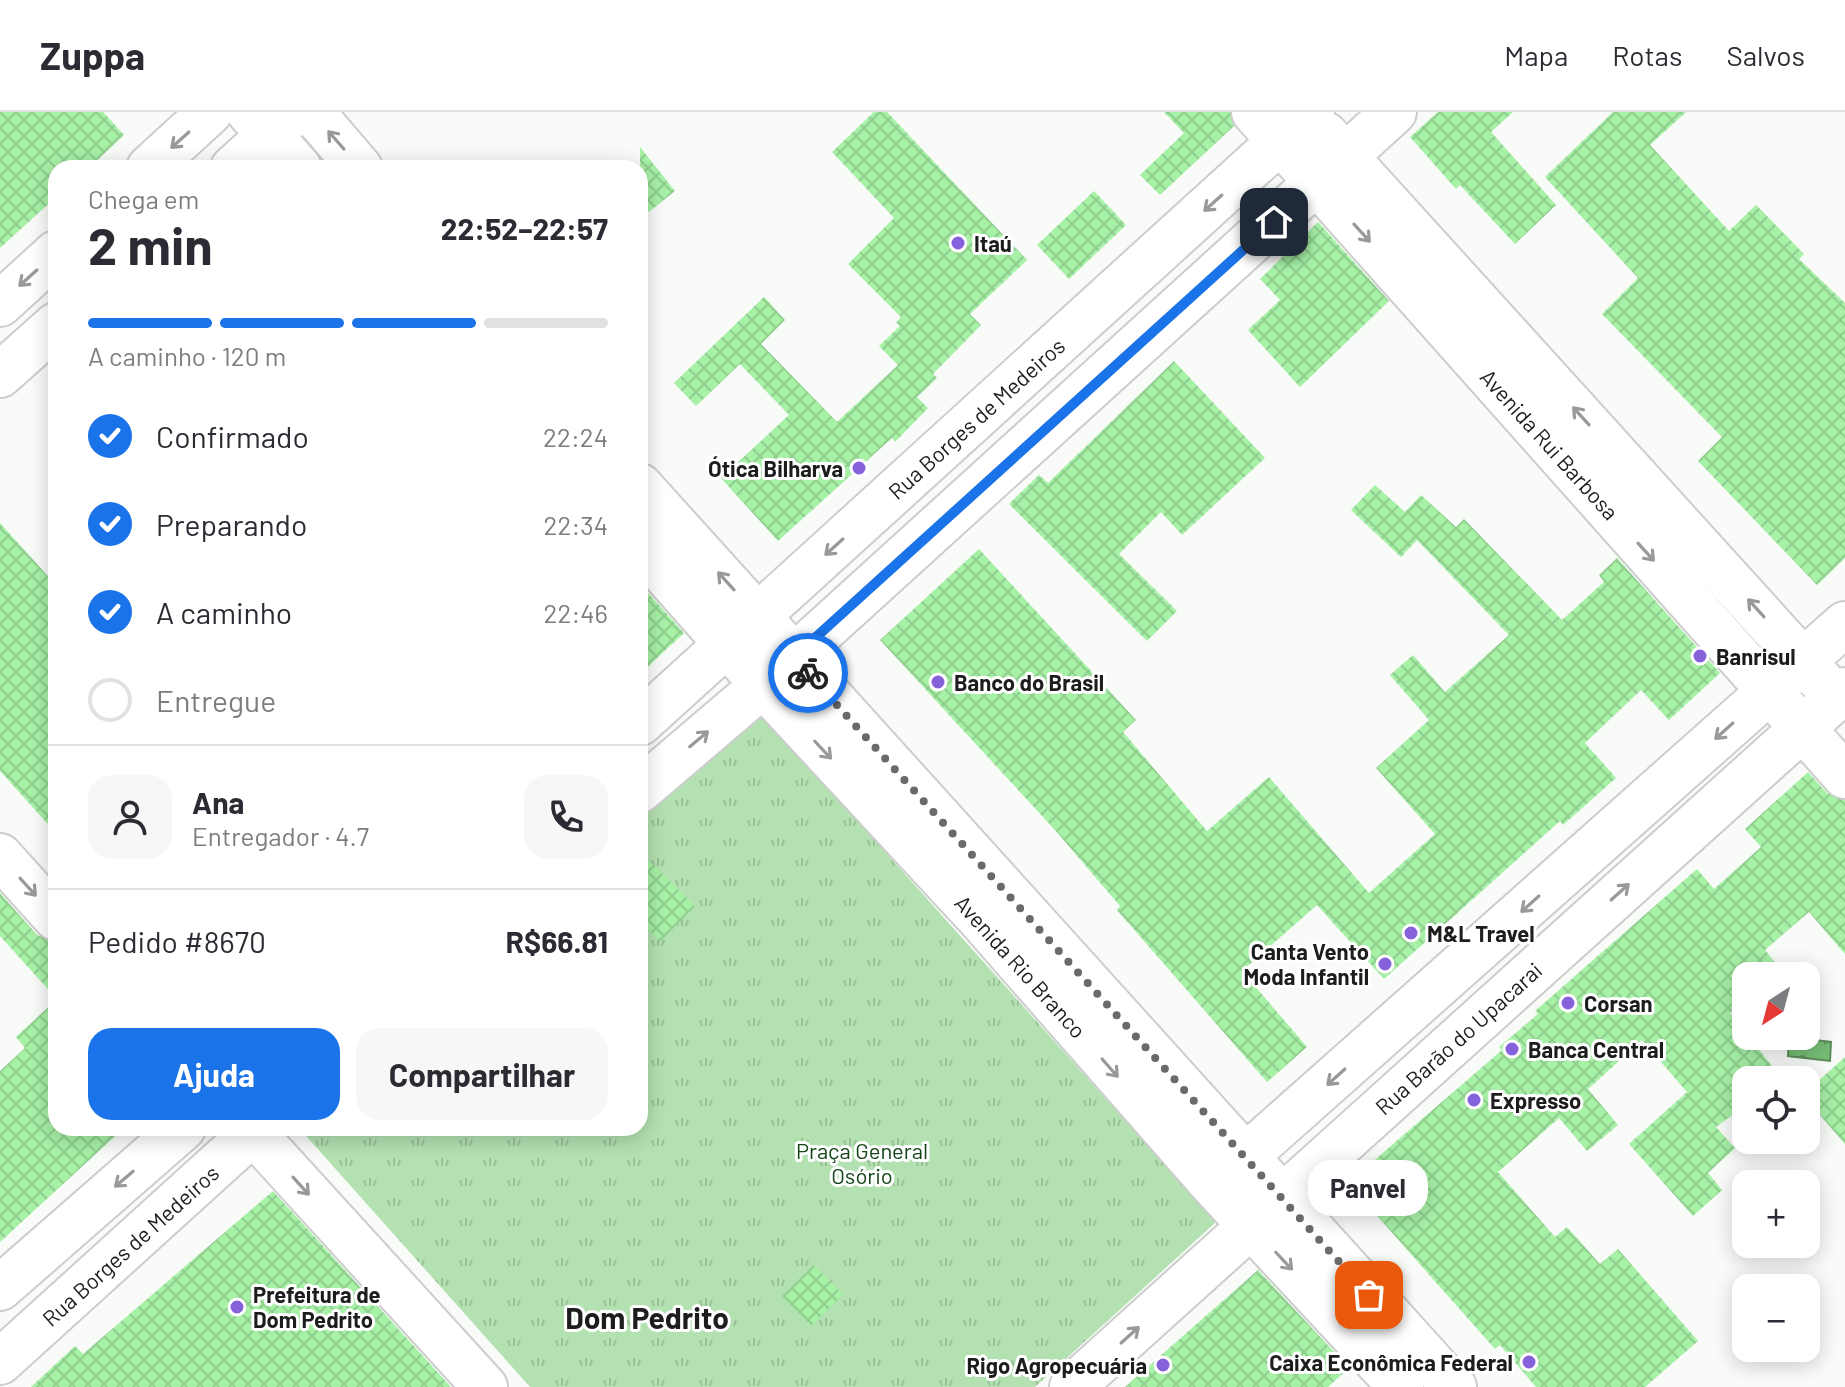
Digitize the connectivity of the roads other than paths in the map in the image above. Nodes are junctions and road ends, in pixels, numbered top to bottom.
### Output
1 (210, 112) edge
2 (312, 112) edge
3 (1394, 112) edge
4 (1292, 119) edge
5 (271, 120) edge
6 (158, 160) edge
7 (239, 160) edge
8 (294, 160) edge
9 (353, 160) edge
10 (1332, 170) junction
11 (48, 260) edge
12 (1150, 261) junction
13 (1187, 301) junction
14 (0, 304) edge
15 (48, 332) edge
16 (0, 375) edge
17 (648, 497) edge
18 (883, 502) junction
19 (917, 546) junction
20 (648, 553) edge
21 (1845, 624) edge
22 (743, 630) junction
23 (1804, 661) junction
24 (778, 671) junction
25 (1769, 690) junction
26 (1842, 699) edge
27 (648, 716) edge
28 (1802, 728) junction
29 (1845, 776) edge
30 (648, 783) edge
31 (0, 856) edge
32 (48, 909) edge
33 (174, 1136) edge
34 (247, 1136) edge
35 (258, 1136) edge
36 (1229, 1172) junction
37 (1266, 1212) junction
38 (64, 1229) junction
39 (102, 1271) junction
40 (0, 1288) edge
41 (0, 1362) edge
42 (485, 1387) edge
43 (1072, 1387) edge
44 (1401, 1387) edge
45 (1454, 1387) edge

1 -> 6 street
9 -> 2 street
3 - 10 street
4 - 10 street, Avenida Rui Barbosa
4 -> 12 street, Rua Borges de Medeiros
5 - 7 street
5 - 8 street
10 - 13 street
23 -> 10 street, Avenida Rui Barbosa
10 -> 25 street, Avenida Rui Barbosa
11 -> 14 street
12 - 13 street
12 - 18 street, Rua Borges de Medeiros
13 - 19 street
15 - 16 street
22 -> 17 street, Avenida Rio Branco
18 - 19 street
18 -> 22 street, Rua Borges de Medeiros
19 - 24 street
20 - 22 street, Avenida Rio Branco
21 - 23 street
22 - 24 street, Avenida Rio Branco
22 - 27 street, Rua Borges de Medeiros
23 - 25 street
23 - 26 street, Avenida Rui Barbosa
30 -> 24 street
24 - 36 street, Avenida Rio Branco
25 - 28 street, Avenida Rui Barbosa
25 -> 36 street
26 - 28 street, Rua Barão do Upacarai
28 - 29 street, Avenida Rui Barbosa
37 -> 28 street, Rua Barão do Upacarai
31 -> 32 street
33 -> 38 street
34 - 39 street, Rua Borges de Medeiros
35 -> 42 street
36 - 37 street, Avenida Rio Branco
43 -> 37 street, Rua Barão do Upacarai
37 -> 44 street, Avenida Rio Branco
37 - 45 street, Avenida Rio Branco
38 - 39 street
38 - 40 street
39 - 41 street, Rua Borges de Medeiros

